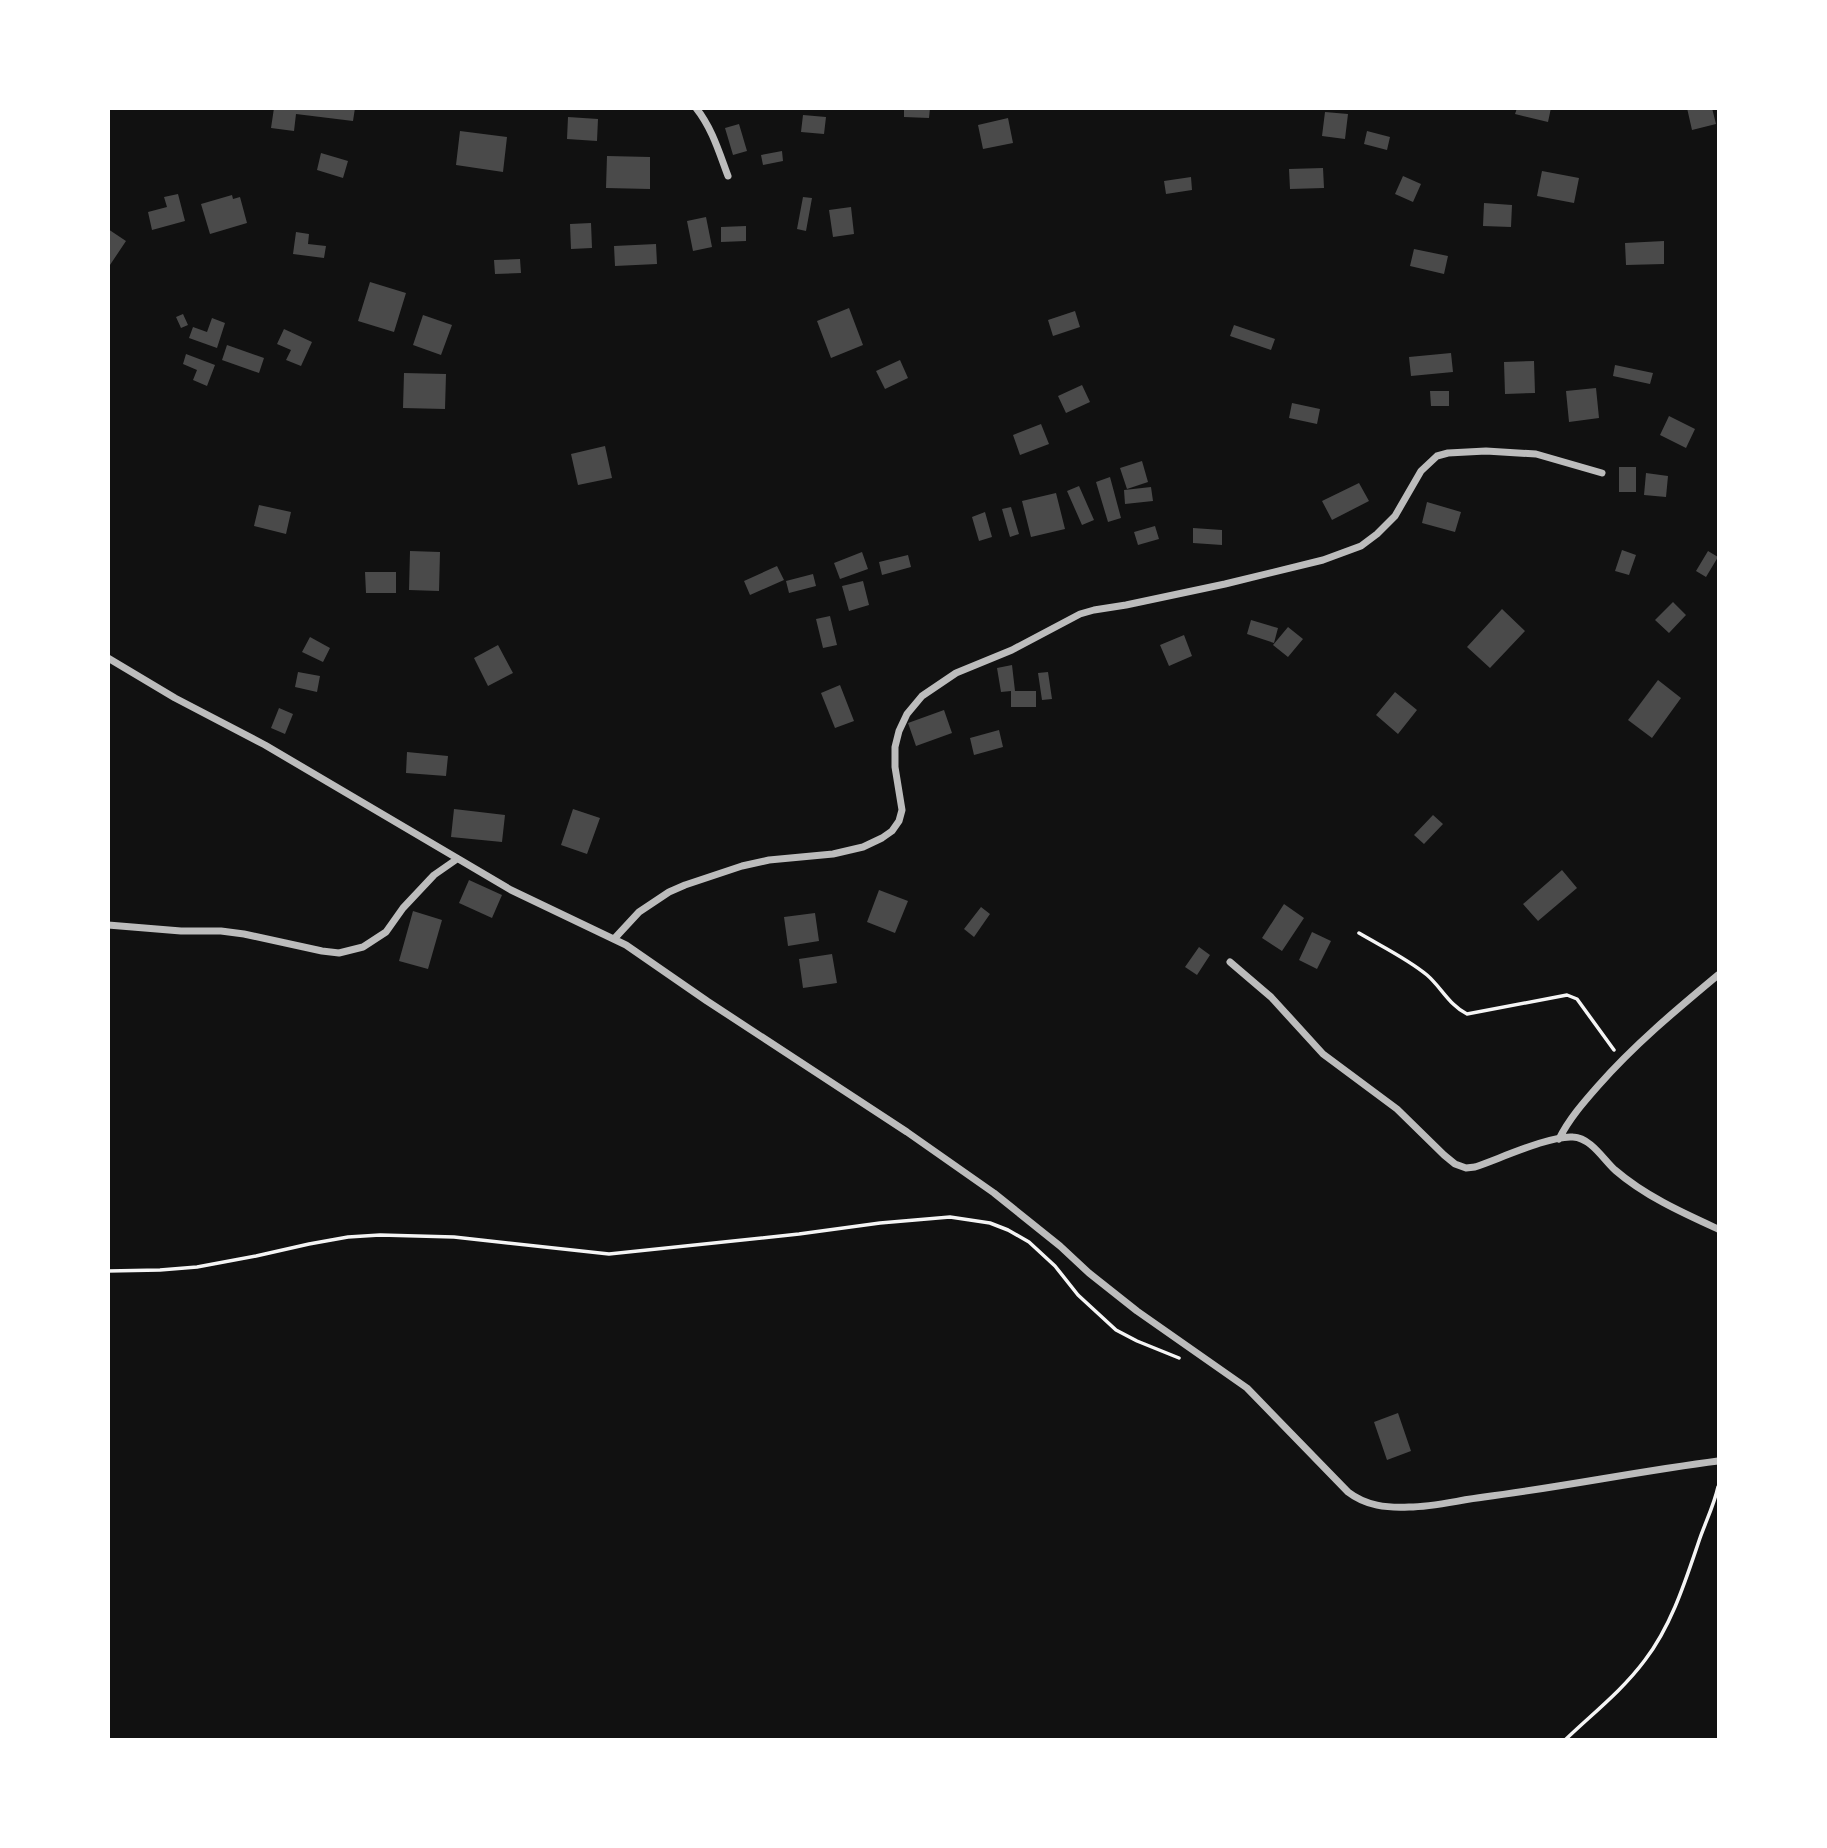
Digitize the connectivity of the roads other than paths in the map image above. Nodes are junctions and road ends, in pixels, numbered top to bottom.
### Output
1 (696, 108) edge
2 (728, 176) dead end
3 (1602, 473) dead end
4 (108, 658) edge
5 (457, 859) junction
6 (108, 925) edge
7 (614, 939) junction
8 (1230, 962) dead end
9 (1718, 975) edge
10 (1559, 1139) junction
11 (1718, 1229) edge
12 (1718, 1461) edge

1 - 2 street
3 - 7 street
4 - 5 street
5 - 6 street
5 - 7 street
7 - 12 street
8 - 10 street
9 - 10 street
10 - 11 street

